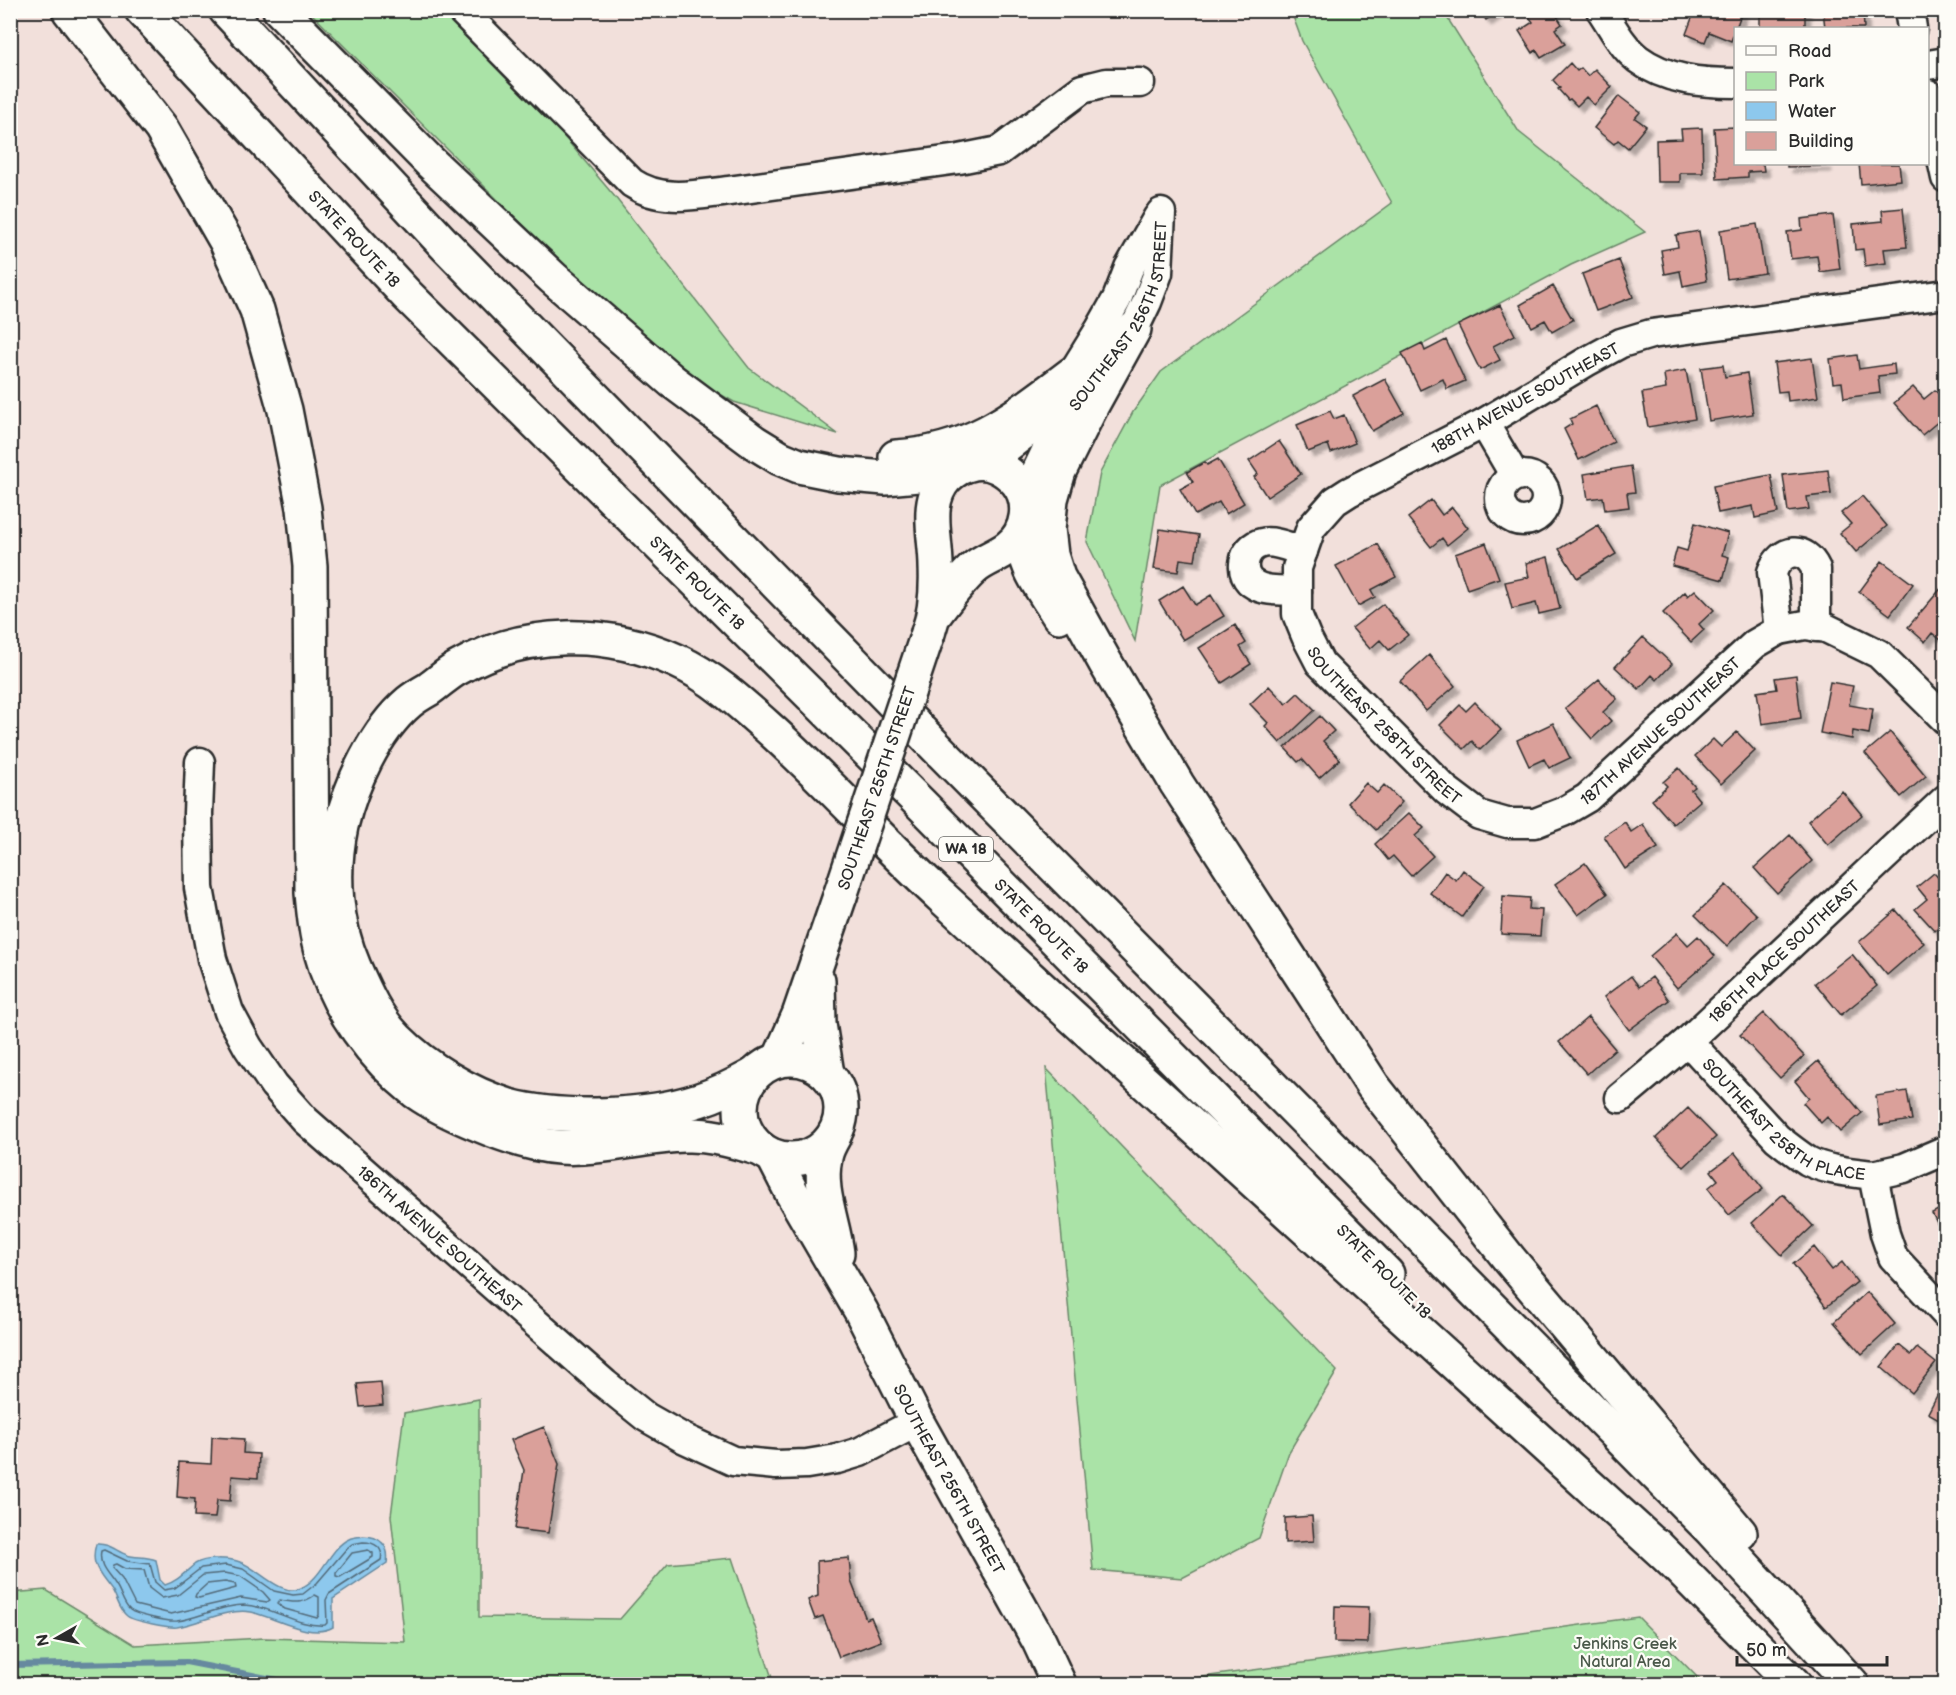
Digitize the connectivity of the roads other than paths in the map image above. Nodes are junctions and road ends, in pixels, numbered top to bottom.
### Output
1 (69, 10) edge
2 (142, 10) edge
3 (225, 10) edge
4 (280, 10) edge
5 (461, 10) edge
6 (1601, 10) edge
7 (1908, 10) edge
8 (1912, 27) edge
9 (1946, 62) edge
10 (1929, 65) edge
11 (1140, 83) dead end
12 (1734, 83) edge
13 (1929, 99) edge
14 (1946, 178) edge
15 (1946, 294) edge
16 (1134, 329) junction
17 (1072, 374) junction
18 (713, 412) junction
19 (1484, 423) junction
20 (988, 462) junction
21 (952, 472) junction
22 (1515, 476) dead end
23 (1025, 495) junction
24 (1022, 533) junction
25 (1299, 570) joint
26 (932, 624) junction
27 (1800, 627) junction
28 (1946, 720) edge
29 (200, 762) dead end
30 (1177, 784) junction
31 (1946, 800) edge
32 (1535, 823) joint
33 (818, 961) junction
34 (1688, 1041) junction
35 (766, 1068) junction
36 (827, 1074) junction
37 (1620, 1098) dead end
38 (834, 1136) junction
39 (1946, 1150) edge
40 (767, 1152) junction
41 (1873, 1175) junction
42 (839, 1272) junction
43 (1946, 1314) edge
44 (917, 1422) junction
45 (1671, 1560) junction
46 (1059, 1684) edge
47 (1794, 1684) edge
48 (1852, 1684) edge
49 (1866, 1684) edge

1 - 40 main road
2 - 45 main road, STATE ROUTE 18 / WA 18
3 - 48 main road, WA 18
4 - 18 main road
5 - 11 street
6 - 12 street
7 - 8 street
9 - 10 street
13 - 14 street
15 - 19 street, 188TH AVENUE SOUTHEAST
16 - 17 street, SOUTHEAST 256TH STREET
16 - 23 street, SOUTHEAST 256TH STREET
16 - 30 main road
17 - 18 main road
17 - 20 street, SOUTHEAST 256TH STREET
18 - 21 main road
19 - 22 street
19 - 25 street, 188TH AVENUE SOUTHEAST
20 - 21 main road
20 - 23 main road
21 - 26 main road
23 - 24 main road
24 - 26 main road
24 - 30 main road
25 - 32 street, SOUTHEAST 258TH STREET
26 - 33 main road, SOUTHEAST 256TH STREET, bridge
27 - 27 street
27 - 28 street
27 - 32 street, 187TH AVENUE SOUTHEAST
29 - 44 street, 186TH AVENUE SOUTHEAST
30 - 49 main road
31 - 34 street, 186TH PLACE SOUTHEAST
33 - 35 main road, SOUTHEAST 256TH STREET
33 - 36 main road, SOUTHEAST 256TH STREET
34 - 37 street, 186TH PLACE SOUTHEAST
34 - 41 street, SOUTHEAST 258TH PLACE
35 - 36 main road
35 - 40 main road
35 - 45 main road
36 - 38 main road
38 - 40 main road
38 - 42 main road, SOUTHEAST 256TH STREET
39 - 41 street
40 - 42 main road, SOUTHEAST 256TH STREET
41 - 43 street, SOUTHEAST 258TH PLACE
42 - 44 main road, SOUTHEAST 256TH STREET
44 - 46 main road, SOUTHEAST 256TH STREET
45 - 47 main road, STATE ROUTE 18 / WA 18

